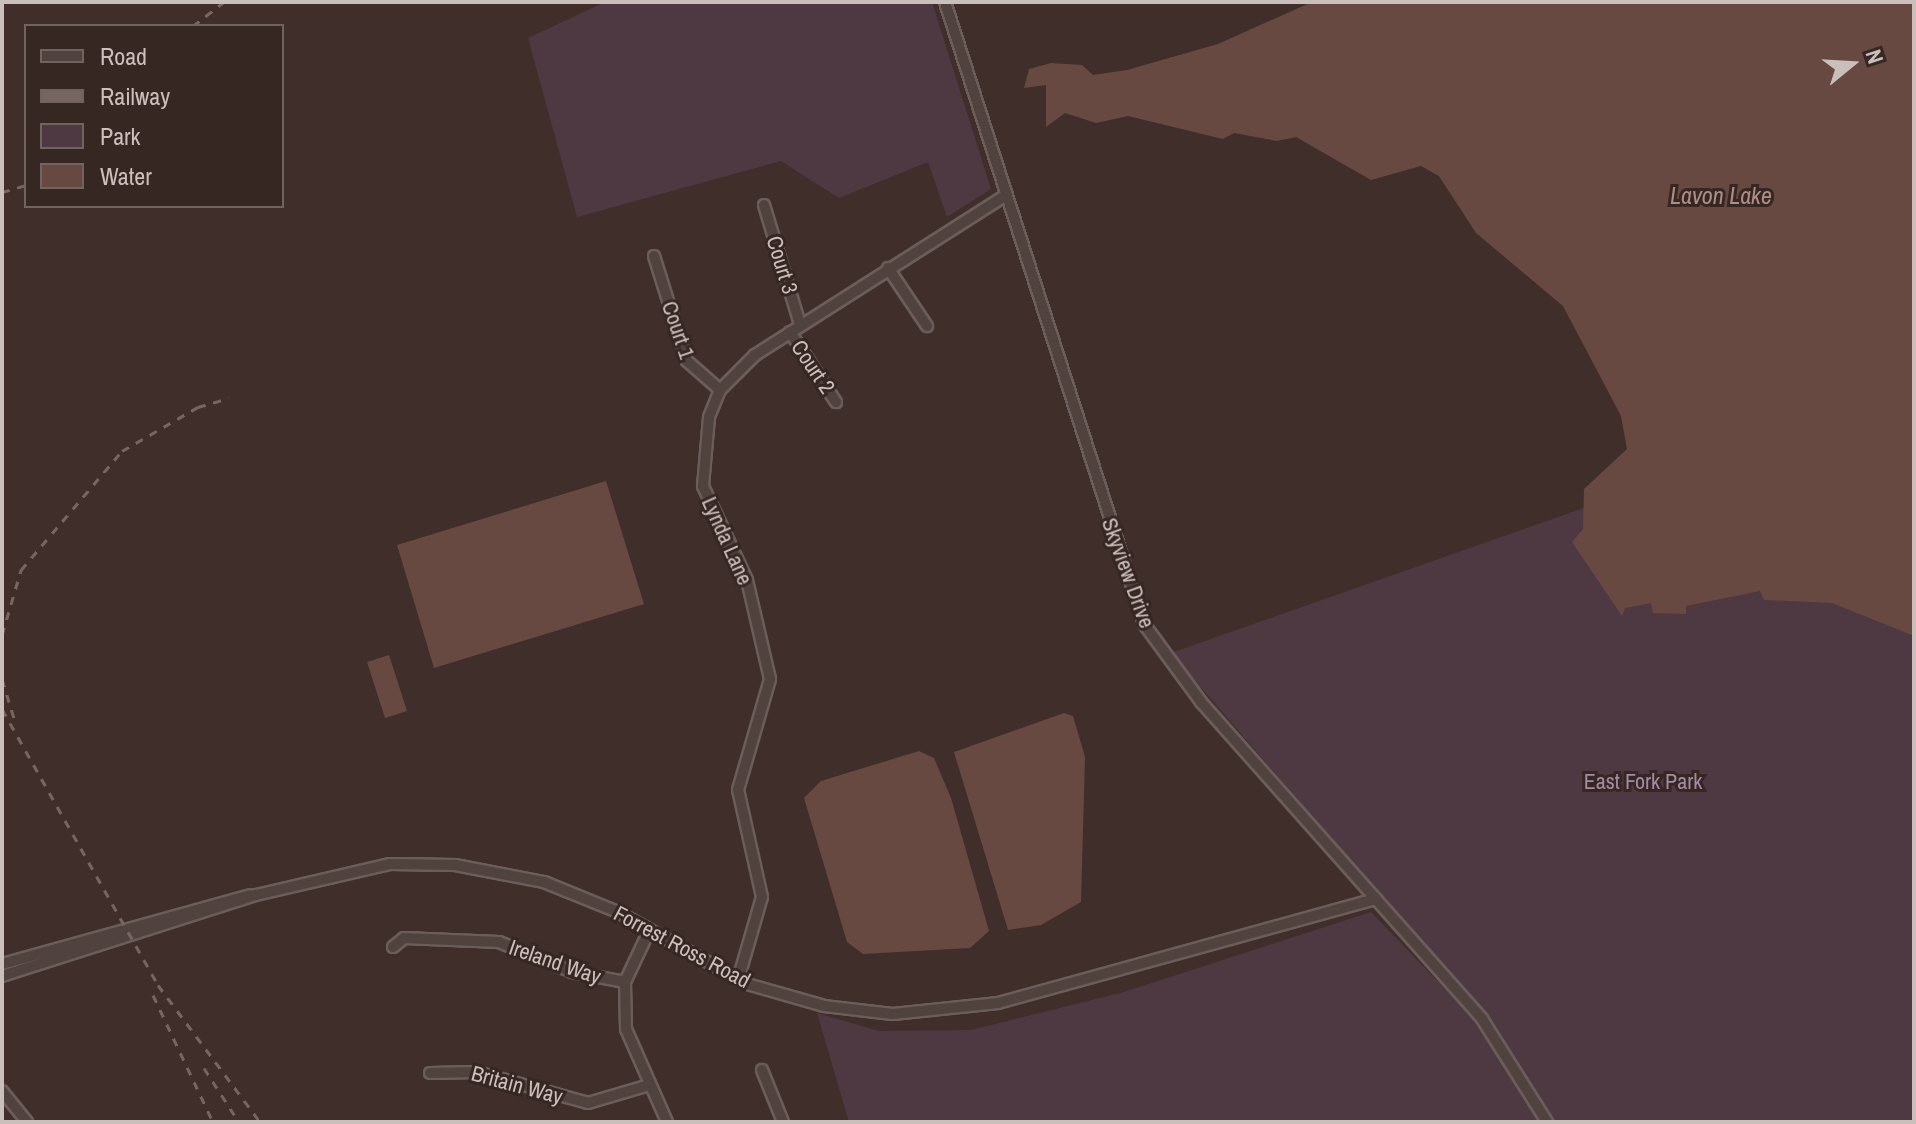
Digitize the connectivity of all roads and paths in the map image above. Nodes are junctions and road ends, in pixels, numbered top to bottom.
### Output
1 (945, 2) edge
2 (1006, 195) junction
3 (764, 205) dead end
4 (654, 256) dead end
5 (888, 268) junction
6 (800, 324) junction
7 (927, 326) dead end
8 (790, 332) junction
9 (720, 390) junction
10 (836, 402) dead end
11 (256, 895) junction
12 (1376, 899) junction
13 (649, 931) junction
14 (393, 947) dead end
15 (2, 964) edge
16 (2, 976) edge
17 (738, 980) junction
18 (625, 982) junction
19 (762, 1070) dead end
20 (430, 1073) dead end
21 (649, 1085) junction
22 (2, 1091) edge
23 (27, 1122) edge
24 (667, 1122) edge
25 (783, 1122) edge
26 (1547, 1122) edge

1 - 2 street, Skyview Drive
2 - 5 street
2 - 12 street, Skyview Drive
3 - 6 street, Court 3
4 - 9 street, Court 1
5 - 6 street
5 - 7 street
6 - 8 street
8 - 9 street
8 - 10 street, Court 2
9 - 17 street, Lynda Lane
11 - 13 street, Forrest Ross Road
11 - 15 street
11 - 16 street, Forrest Ross Road
12 - 17 street, Forrest Ross Road
12 - 26 street, Skyview Drive
13 - 17 street, Forrest Ross Road
13 - 18 street
14 - 18 street, Ireland Way
18 - 21 street
19 - 25 street
20 - 21 street, Britain Way
21 - 24 street
22 - 23 street

